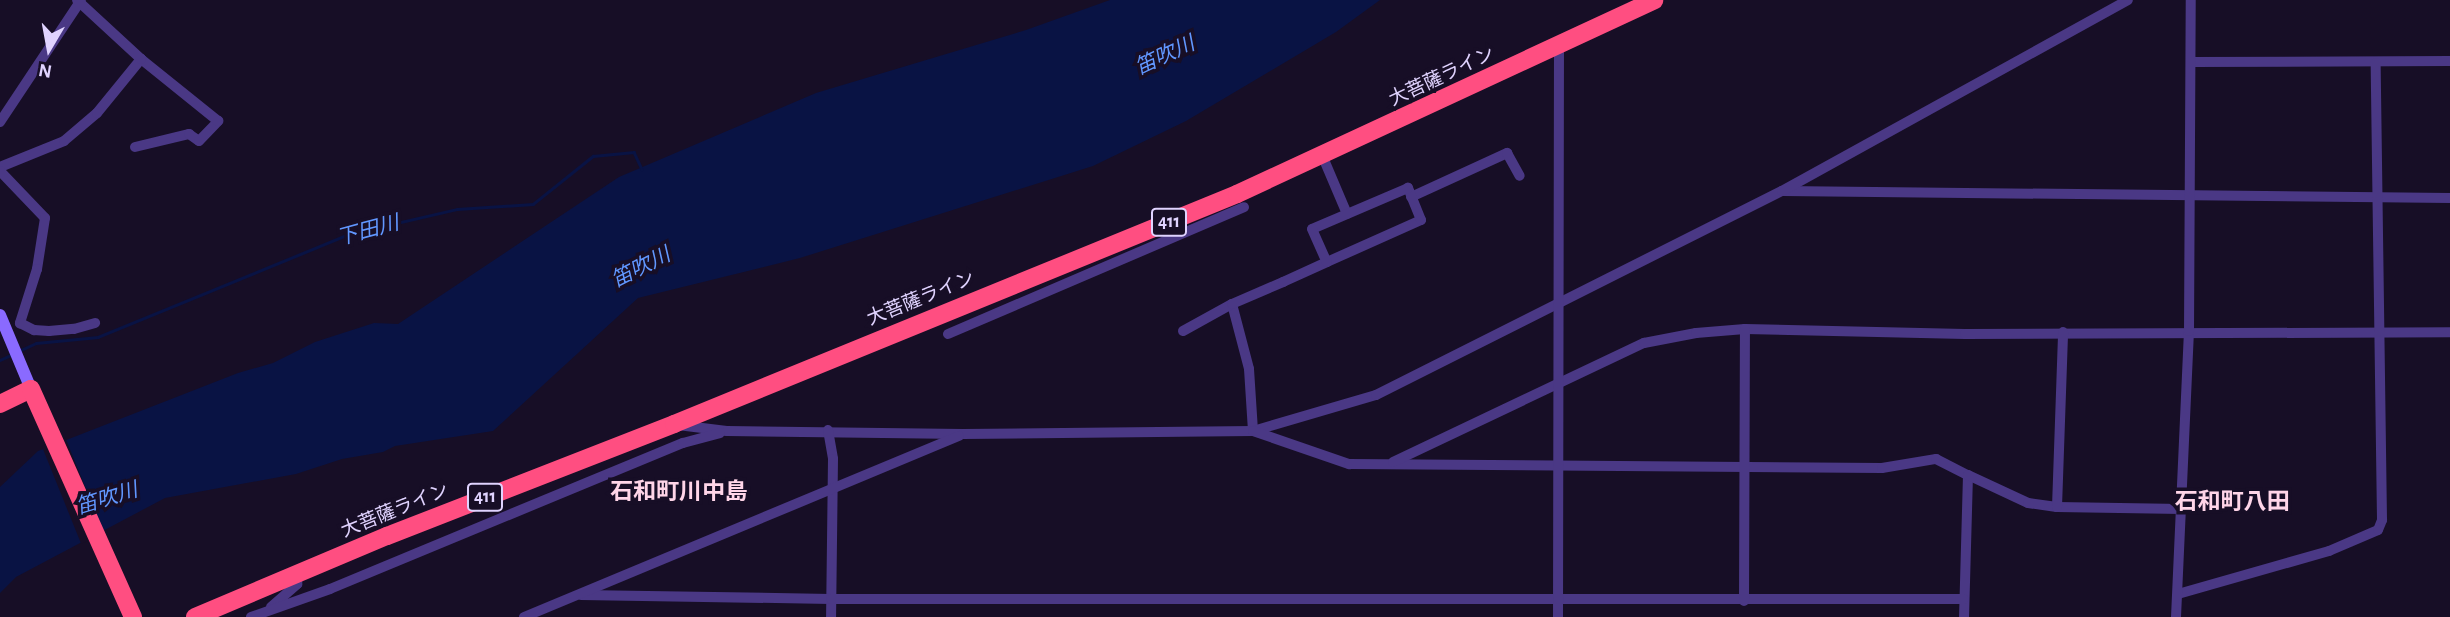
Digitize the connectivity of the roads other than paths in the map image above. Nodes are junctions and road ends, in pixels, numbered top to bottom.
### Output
1 (1654, 0) edge
2 (2128, 0) edge
3 (2190, 0) edge
4 (79, 1) edge
5 (1559, 45) junction
6 (141, 59) junction
7 (2450, 61) edge
8 (2191, 62) junction
9 (2376, 63) junction
10 (0, 122) edge
11 (135, 147) dead end
12 (1322, 155) junction
13 (0, 169) edge
14 (1520, 176) dead end
15 (1782, 191) junction
16 (2190, 195) junction
17 (1411, 197) junction
18 (2377, 198) junction
19 (2450, 198) edge
20 (1244, 207) dead end
21 (1348, 214) junction
22 (1156, 236) junction
23 (1327, 262) junction
24 (1560, 302) junction
25 (1232, 304) junction
26 (0, 315) edge
27 (95, 323) dead end
28 (1745, 329) junction
29 (1182, 331) dead end
30 (2189, 331) junction
31 (2063, 332) junction
32 (2379, 332) junction
33 (2450, 332) edge
34 (948, 334) dead end
35 (1560, 384) junction
36 (34, 396) junction
37 (0, 404) edge
38 (674, 424) junction
39 (828, 430) junction
40 (727, 431) junction
41 (1253, 431) junction
42 (962, 434) junction
43 (1393, 462) junction
44 (1746, 466) junction
45 (1560, 467) junction
46 (1968, 475) junction
47 (832, 491) junction
48 (2057, 507) junction
49 (2182, 509) junction
50 (298, 574) junction
51 (2178, 594) junction
52 (581, 595) junction
53 (831, 599) junction
54 (1964, 599) junction
55 (1558, 600) junction
56 (1744, 601) junction
57 (268, 609) junction
58 (133, 617) edge
59 (195, 617) edge
60 (251, 617) edge
61 (524, 617) edge
62 (831, 617) edge
63 (1558, 617) edge
64 (1964, 617) edge
65 (2176, 617) edge

1 - 5 highway, 大菩薩ライン / 411
2 - 15 street
3 - 8 street
4 - 6 street
4 - 10 street
5 - 12 highway, 大菩薩ライン / 411
5 - 24 street
6 - 11 street
6 - 13 street
7 - 9 street
8 - 9 street
8 - 16 street
9 - 18 street
12 - 21 street
12 - 22 highway, 大菩薩ライン / 411
13 - 27 street
14 - 17 street
15 - 16 street
15 - 24 street
16 - 18 street
16 - 30 street
17 - 21 street
17 - 23 street
18 - 19 street
18 - 32 street
20 - 22 street
21 - 23 street
22 - 34 street
22 - 38 highway, 大菩薩ライン / 411
23 - 25 street
24 - 35 street
24 - 41 street
25 - 29 street
25 - 41 street
26 - 36 main road
28 - 31 street
28 - 35 street
28 - 44 street
30 - 31 street
30 - 32 street
30 - 49 street
31 - 48 street
32 - 33 street
32 - 51 street
35 - 43 street
35 - 45 street
36 - 37 highway
36 - 58 highway
38 - 40 street
38 - 50 highway, 大菩薩ライン / 411
39 - 40 street
39 - 42 street
39 - 47 street
40 - 57 street
41 - 42 street
41 - 43 street
42 - 47 street
43 - 45 street
44 - 45 street
44 - 46 street
44 - 56 street
45 - 55 street
46 - 48 street
46 - 54 street
47 - 52 street
47 - 53 street
48 - 49 street
49 - 51 street
50 - 57 street
50 - 59 highway, 大菩薩ライン / 411
51 - 65 street
52 - 53 street
52 - 61 street
53 - 55 street
53 - 62 street
54 - 56 street
54 - 64 street
55 - 56 street
55 - 63 street
57 - 60 street

